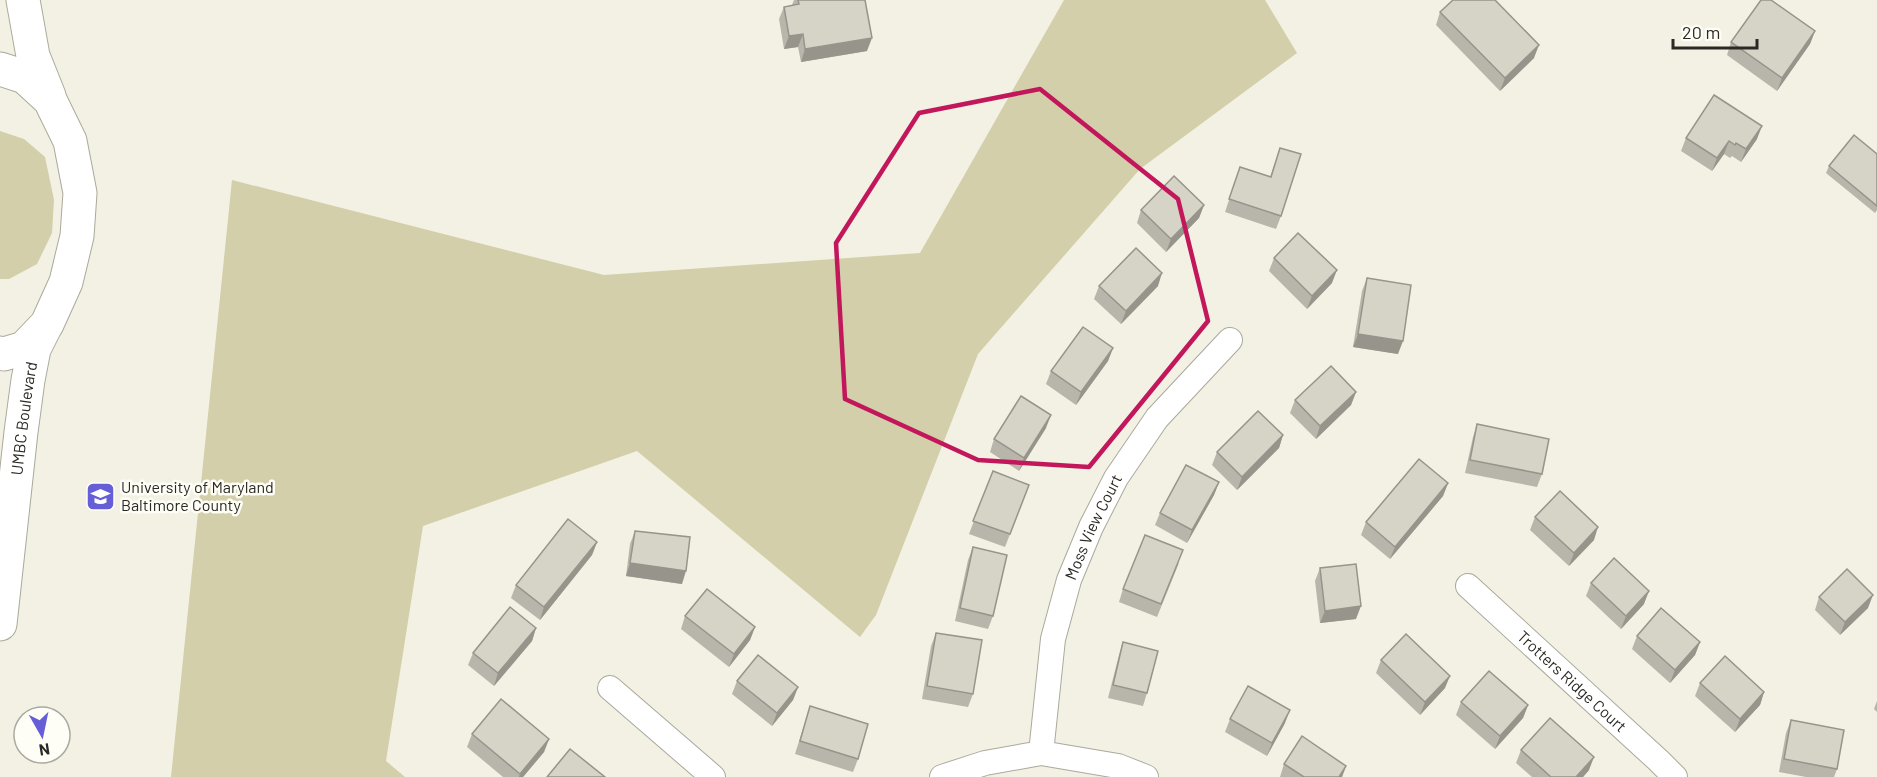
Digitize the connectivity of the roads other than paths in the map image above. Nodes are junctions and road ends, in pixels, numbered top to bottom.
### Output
1 (23, 0) edge
2 (0, 69) edge
3 (50, 100) junction
4 (47, 324) junction
5 (1230, 340) dead end
6 (0, 353) edge
7 (1468, 586) dead end
8 (0, 624) edge
9 (610, 688) dead end
10 (1041, 753) junction
11 (713, 777) edge
12 (942, 777) edge
13 (1146, 777) edge
14 (1675, 777) edge

1 - 3 street
2 - 3 street
3 - 4 street, UMBC Boulevard
4 - 6 street
4 - 8 street, UMBC Boulevard
5 - 10 street, Moss View Court
7 - 14 street, Trotters Ridge Court
9 - 11 street
10 - 12 street
10 - 13 street

